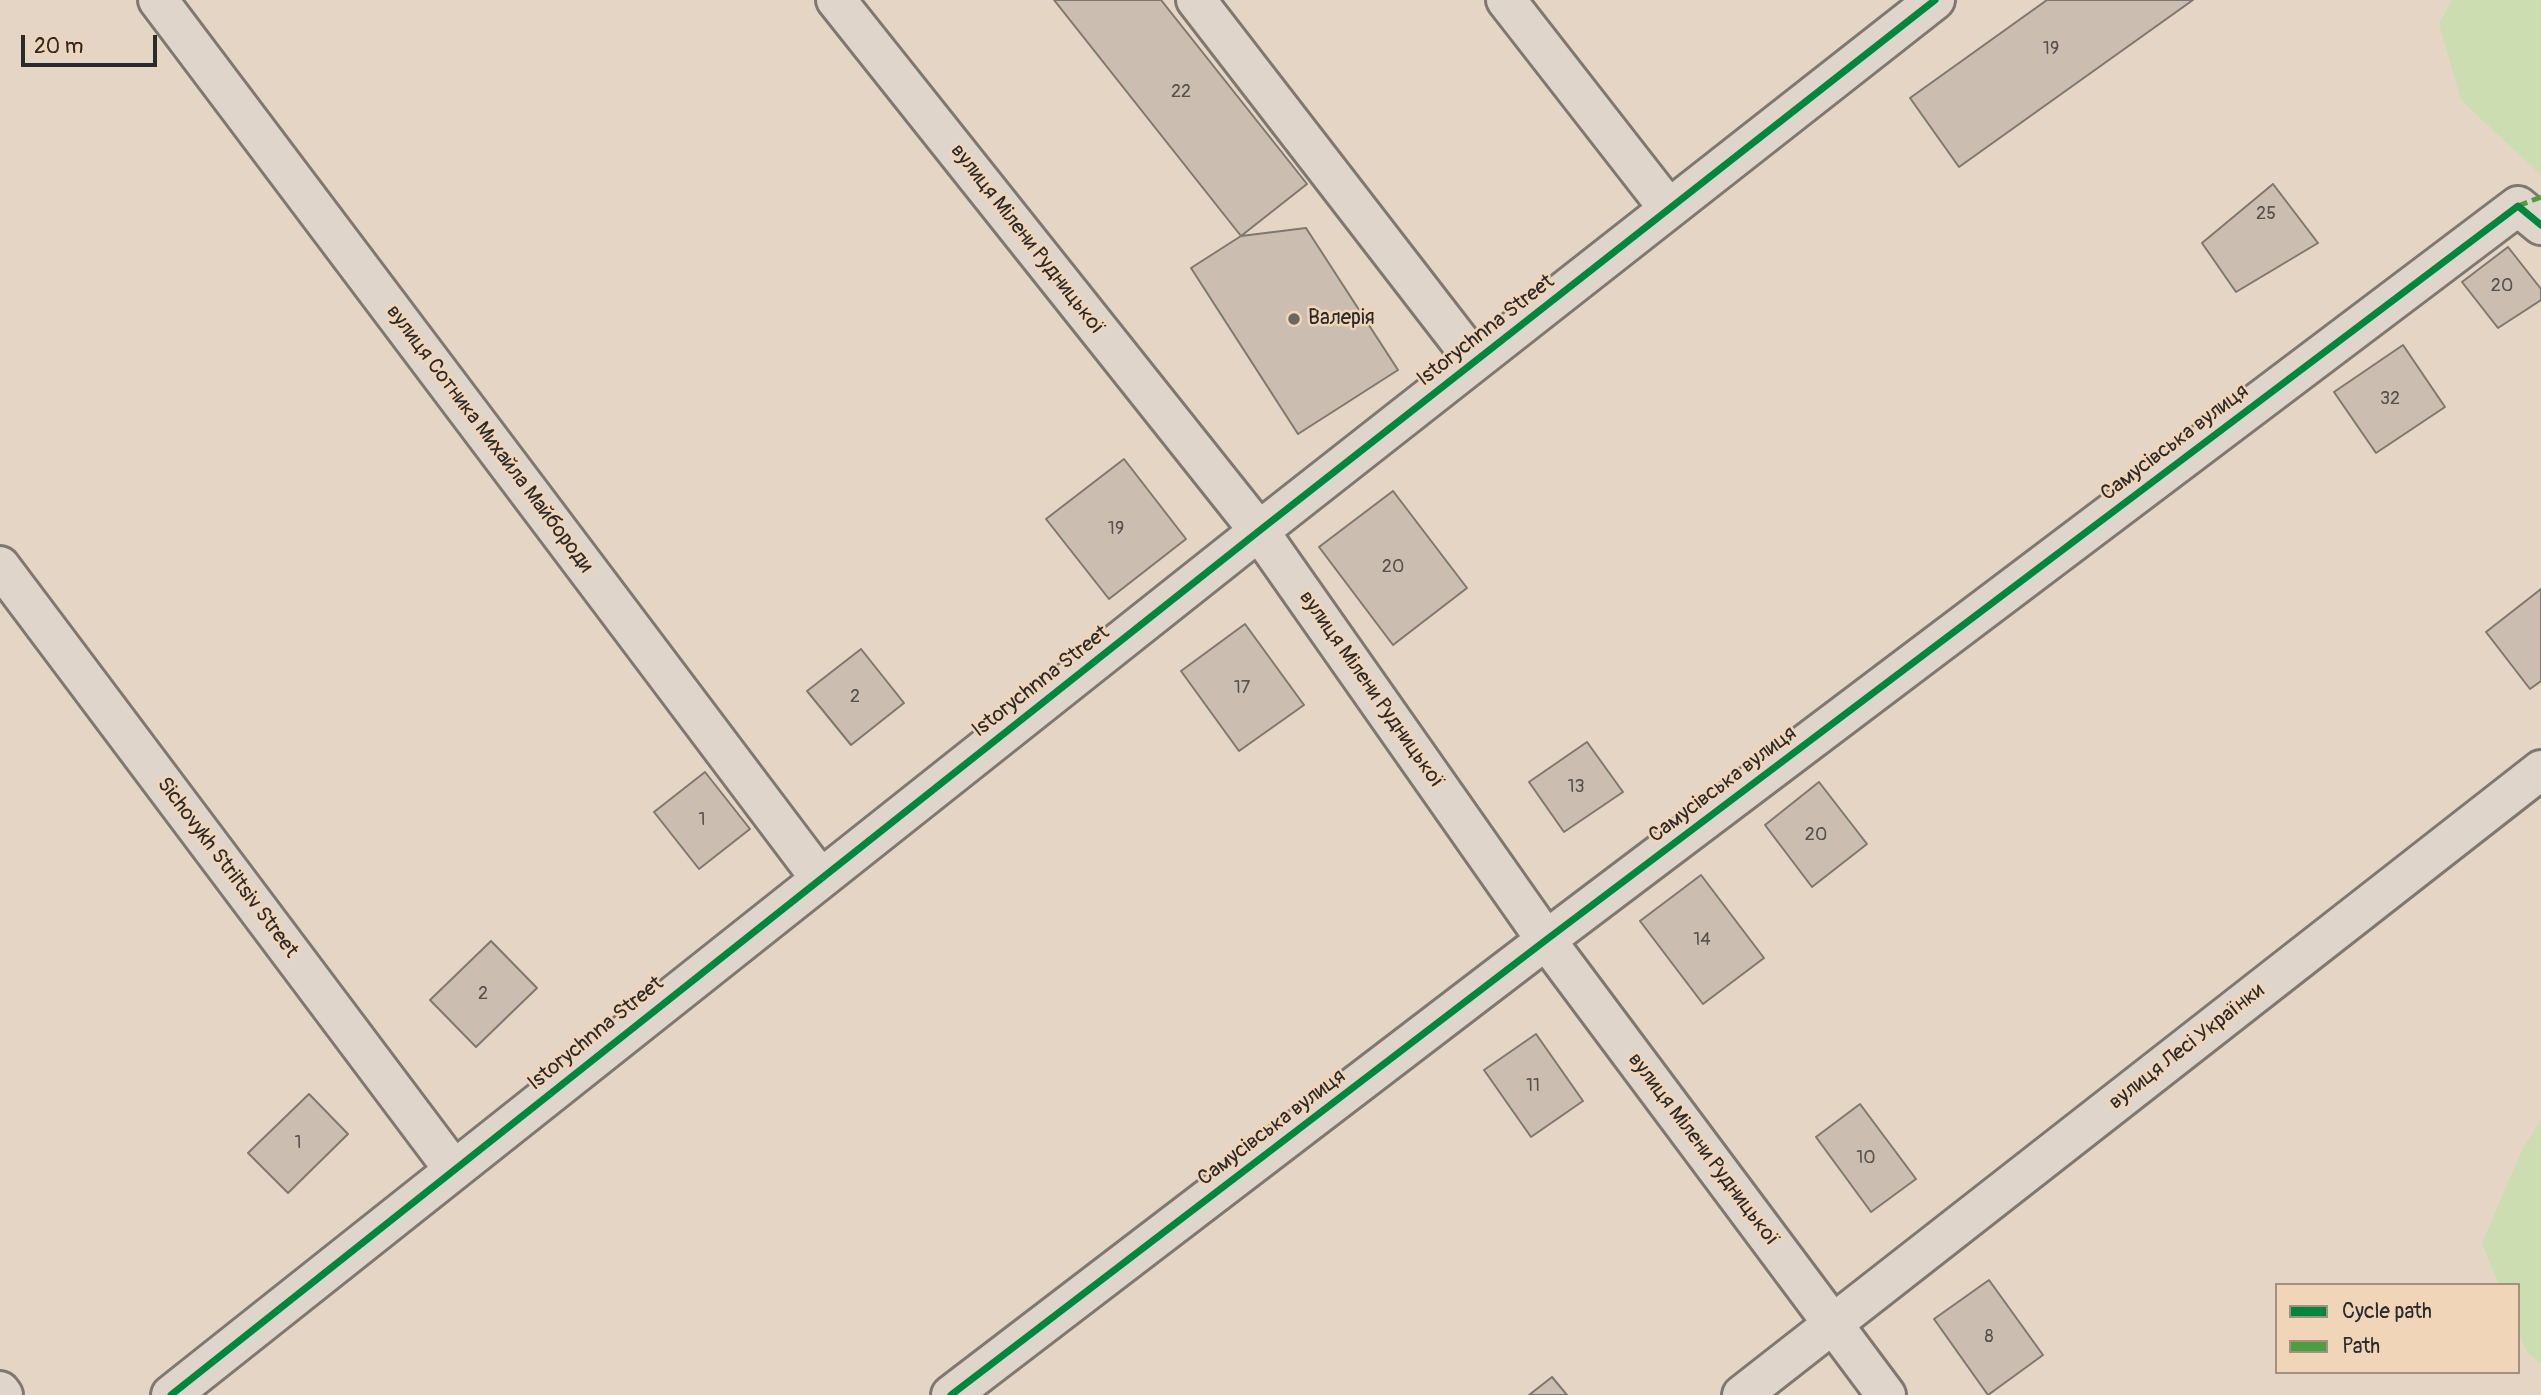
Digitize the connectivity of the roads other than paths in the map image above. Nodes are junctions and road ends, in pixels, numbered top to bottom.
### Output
1 (158, 0) edge
2 (836, 0) edge
3 (1196, 0) edge
4 (1506, 0) edge
5 (1935, 0) edge
6 (1669, 209) junction
7 (2530, 215) edge
8 (1475, 361) junction
9 (1259, 531) junction
10 (0, 566) edge
11 (2541, 770) edge
12 (820, 878) junction
13 (1546, 940) junction
14 (454, 1170) junction
15 (1833, 1324) junction
16 (171, 1395) edge
17 (951, 1395) edge
18 (1742, 1395) edge
19 (1886, 1395) edge

1 - 12 street, вулиця Сотника Михайла Майбороди
2 - 9 street, вулиця Мілени Рудницької
3 - 8 street
4 - 6 street
5 - 6 street, Istorychnna Street
6 - 8 street, Istorychnna Street
7 - 13 street, Самусівська вулиця
8 - 9 street, Istorychnna Street
9 - 12 street, Istorychnna Street
9 - 13 street, вулиця Мілени Рудницької
10 - 14 street, Sichovykh Striltsiv Street
11 - 15 street, вулиця Лесі Українки
12 - 14 street, Istorychnna Street
13 - 15 street, вулиця Мілени Рудницької
13 - 17 street, Самусівська вулиця
14 - 16 street, Istorychnna Street
15 - 18 street, вулиця Лесі Українки
15 - 19 street, вулиця Мілени Рудницької

